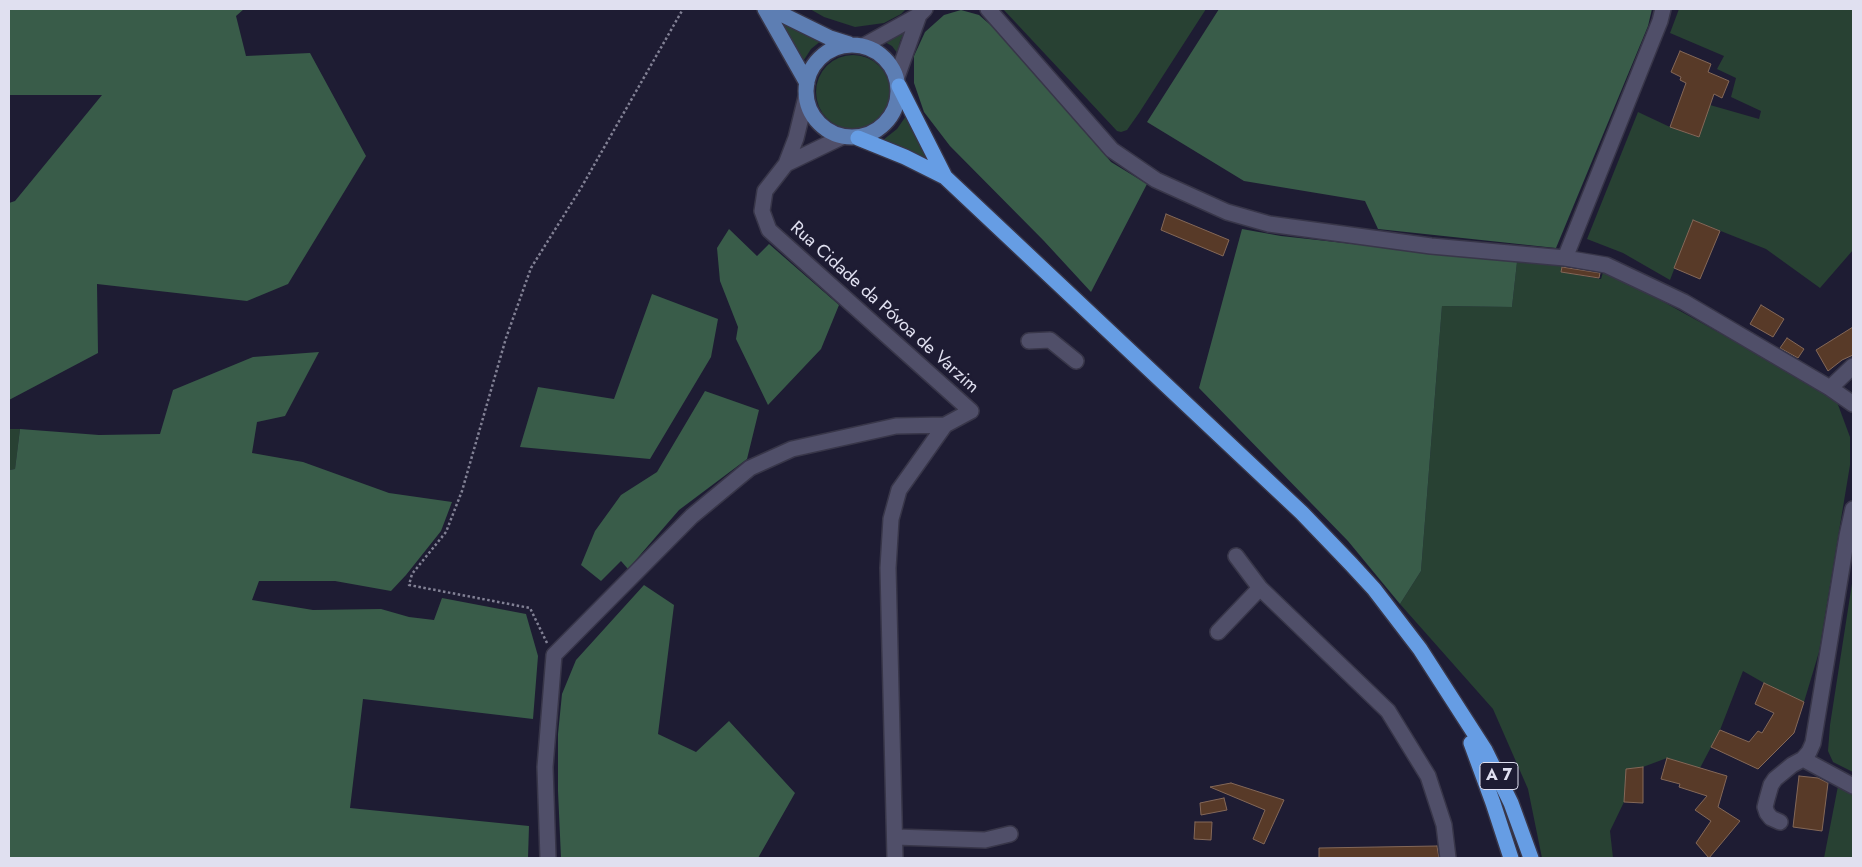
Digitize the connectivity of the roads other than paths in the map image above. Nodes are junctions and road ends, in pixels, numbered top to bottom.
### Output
1 (765, 9) edge
2 (771, 9) edge
3 (988, 9) edge
4 (1663, 9) edge
5 (922, 12) edge
6 (856, 45) junction
7 (898, 82) junction
8 (807, 90) junction
9 (850, 137) junction
10 (786, 164) junction
11 (945, 177) junction
12 (1565, 258) junction
13 (1029, 341) dead end
14 (1076, 361) dead end
15 (1853, 366) edge
16 (1830, 388) junction
17 (1853, 404) edge
18 (945, 425) junction
19 (1853, 510) edge
20 (1236, 556) dead end
21 (1260, 588) junction
22 (1218, 632) dead end
23 (1453, 700) junction
24 (1803, 759) junction
25 (1853, 786) edge
26 (1780, 822) dead end
27 (1010, 834) dead end
28 (895, 837) junction
29 (548, 858) edge
30 (895, 858) edge
31 (1448, 858) edge
32 (1511, 858) edge
33 (1531, 858) edge

1 - 8 main road
2 - 6 main road
3 - 12 street
4 - 12 street
5 - 6 street
5 - 7 street
6 - 7 main road
6 - 8 main road
7 - 9 main road
7 - 11 highway
8 - 9 main road
8 - 10 street, Rua Cidade da Póvoa de Varzim
9 - 10 street
9 - 11 highway
10 - 18 street, Rua Cidade da Póvoa de Varzim
11 - 23 highway
12 - 16 street
13 - 14 street
15 - 16 street
16 - 17 street
18 - 28 street
18 - 29 street
19 - 24 street
20 - 21 street
21 - 22 street
21 - 31 street
23 - 32 highway, A 7
23 - 33 highway, A 7
24 - 25 street
24 - 26 street
27 - 28 street
28 - 30 street

